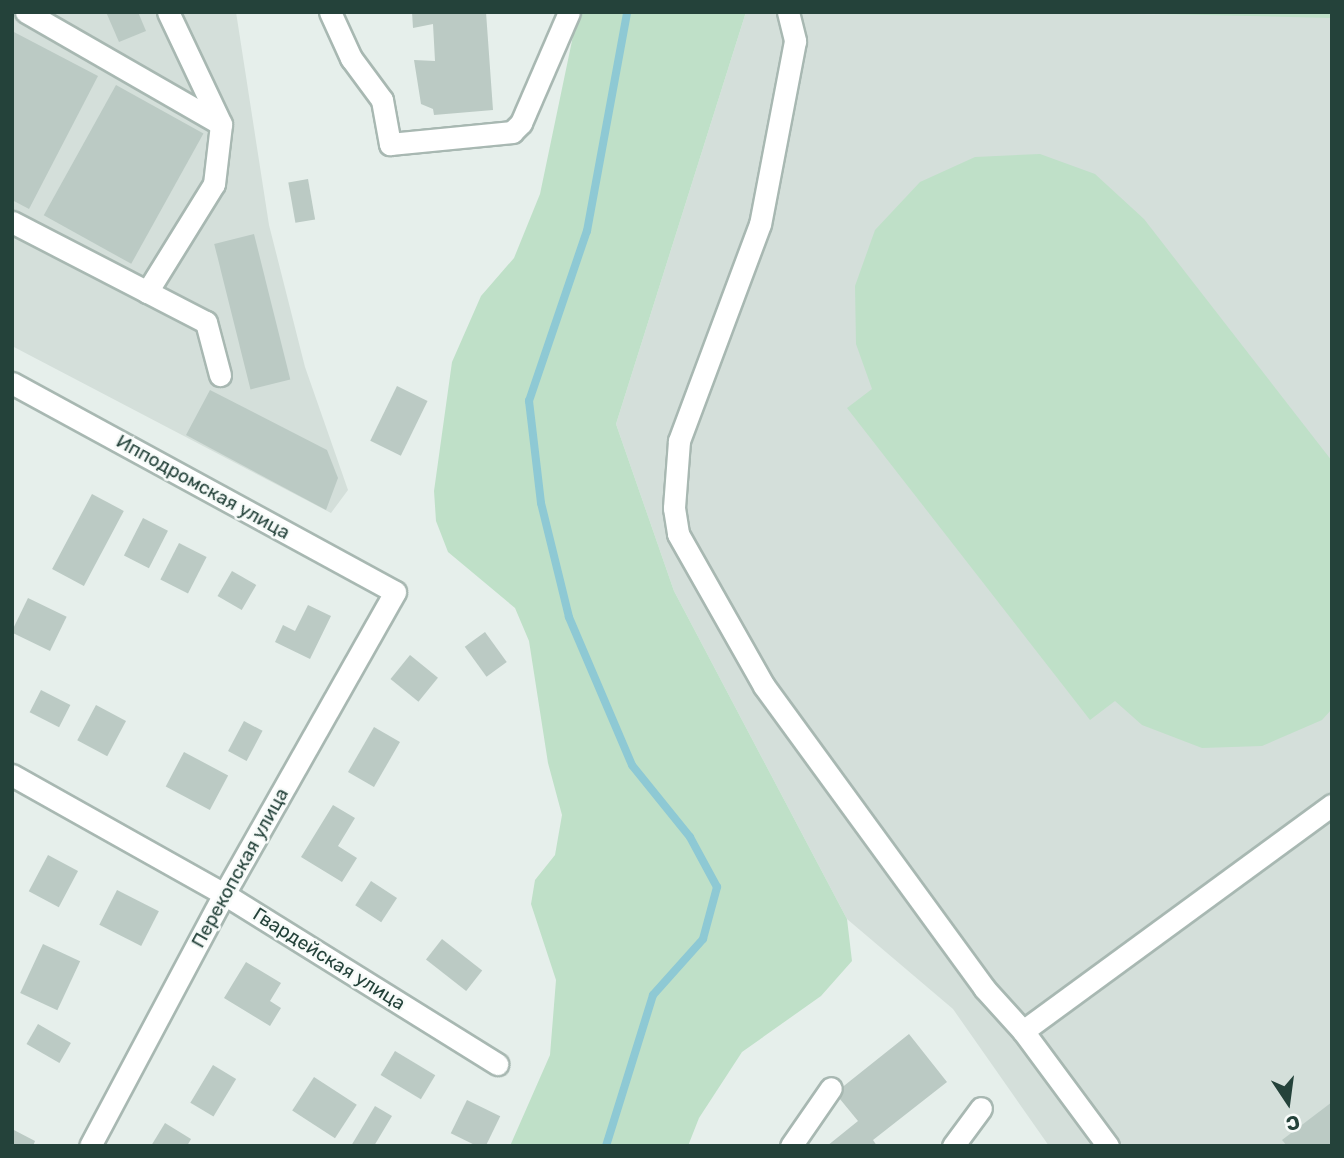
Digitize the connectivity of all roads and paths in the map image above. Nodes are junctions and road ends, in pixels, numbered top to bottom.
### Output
1 (26, 12) edge
2 (168, 12) edge
3 (330, 12) edge
4 (569, 12) edge
5 (788, 12) edge
6 (221, 124) junction
7 (12, 222) edge
8 (147, 292) junction
9 (220, 375) dead end
10 (12, 383) edge
11 (395, 592) joint
12 (12, 775) edge
13 (1332, 805) edge
14 (224, 894) junction
15 (1023, 1031) junction
16 (497, 1064) dead end
17 (831, 1088) dead end
18 (981, 1108) dead end
19 (90, 1146) edge
20 (791, 1146) edge
21 (953, 1146) edge
22 (1108, 1146) edge

1 - 6 street
2 - 6 street
3 - 4 street
5 - 15 street
6 - 8 street
7 - 8 street
8 - 9 street
10 - 11 street, Ипподромская улица
11 - 14 street, Перекопская улица
12 - 14 street, Гвардейская улица
13 - 15 street
14 - 16 street, Гвардейская улица
14 - 19 street, Перекопская улица
15 - 22 street
17 - 20 street
18 - 21 street

